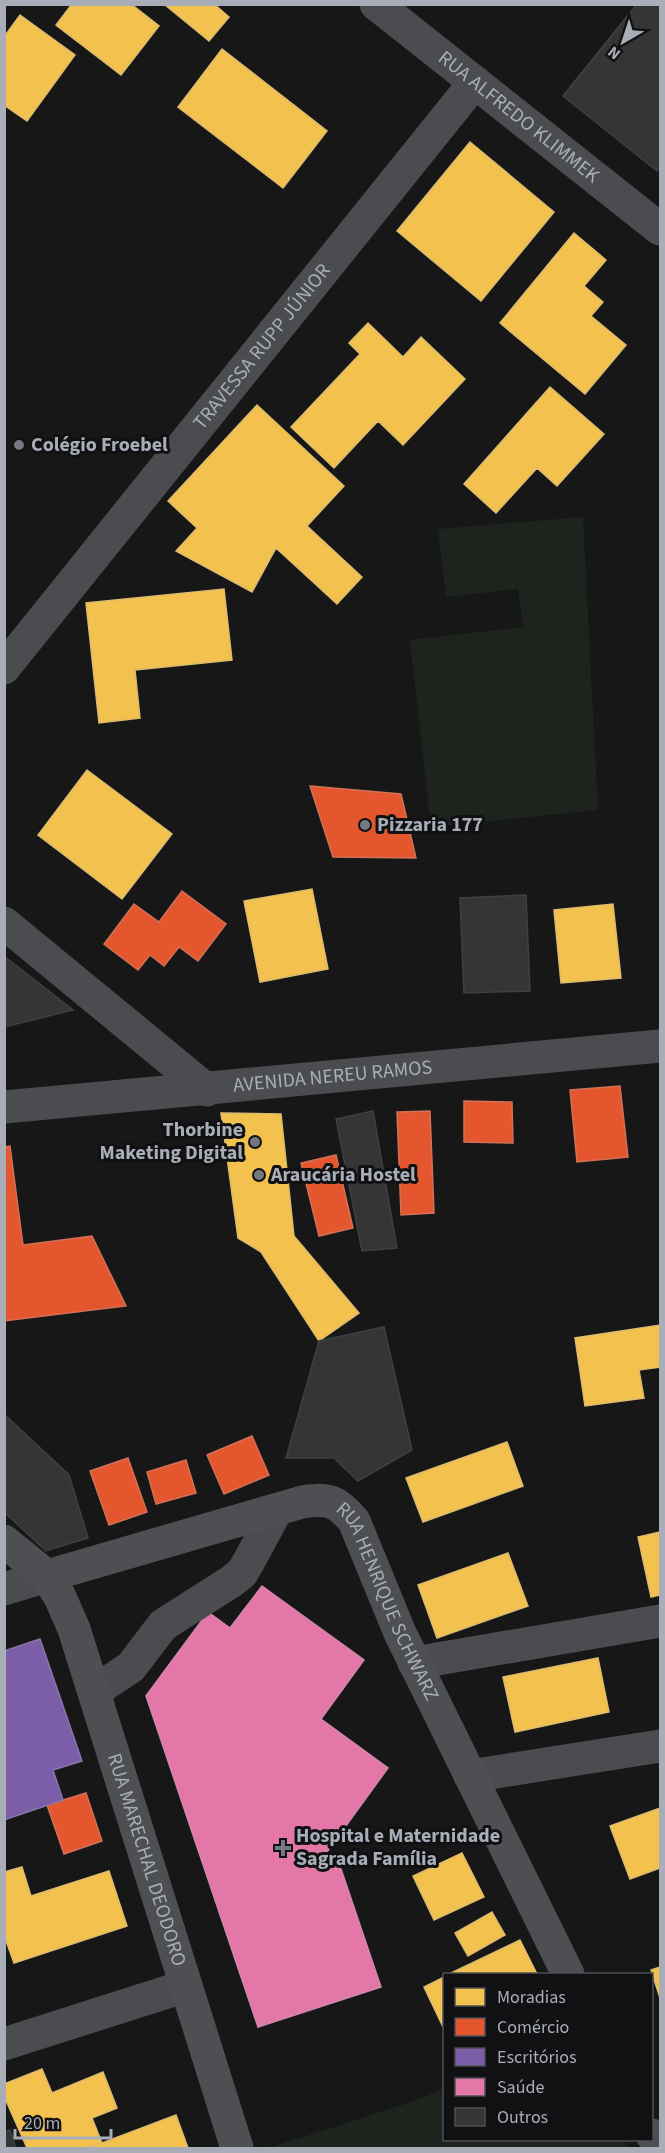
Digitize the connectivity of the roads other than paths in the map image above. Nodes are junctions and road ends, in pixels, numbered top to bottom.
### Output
1 (376, 4) edge
2 (475, 82) junction
3 (658, 221) edge
4 (4, 668) edge
5 (4, 923) edge
6 (660, 1046) edge
7 (207, 1090) junction
8 (4, 1107) edge
9 (276, 1511) junction
10 (4, 1542) edge
11 (47, 1576) junction
12 (4, 1589) edge
13 (660, 1621) edge
14 (414, 1663) junction
15 (94, 1691) junction
16 (660, 1746) edge
17 (470, 1776) junction
18 (567, 1973) edge
19 (186, 1986) junction
20 (4, 2044) edge
21 (237, 2148) edge

1 - 2 street, RUA ALFREDO KLIMMEK
2 - 3 street, RUA ALFREDO KLIMMEK
2 - 4 street, TRAVESSA RUPP JÚNIOR
5 - 7 street
6 - 7 street, AVENIDA NEREU RAMOS
7 - 8 street, AVENIDA NEREU RAMOS
9 - 11 main road, RUA HENRIQUE SCHWARZ
9 - 14 main road, RUA HENRIQUE SCHWARZ
9 - 15 street
10 - 11 main road
11 - 12 street
11 - 15 main road, RUA MARECHAL DEODORO
13 - 14 street
14 - 17 main road, RUA HENRIQUE SCHWARZ
15 - 19 main road, RUA MARECHAL DEODORO
16 - 17 street
17 - 18 main road, RUA HENRIQUE SCHWARZ
19 - 20 street
19 - 21 main road, RUA MARECHAL DEODORO

